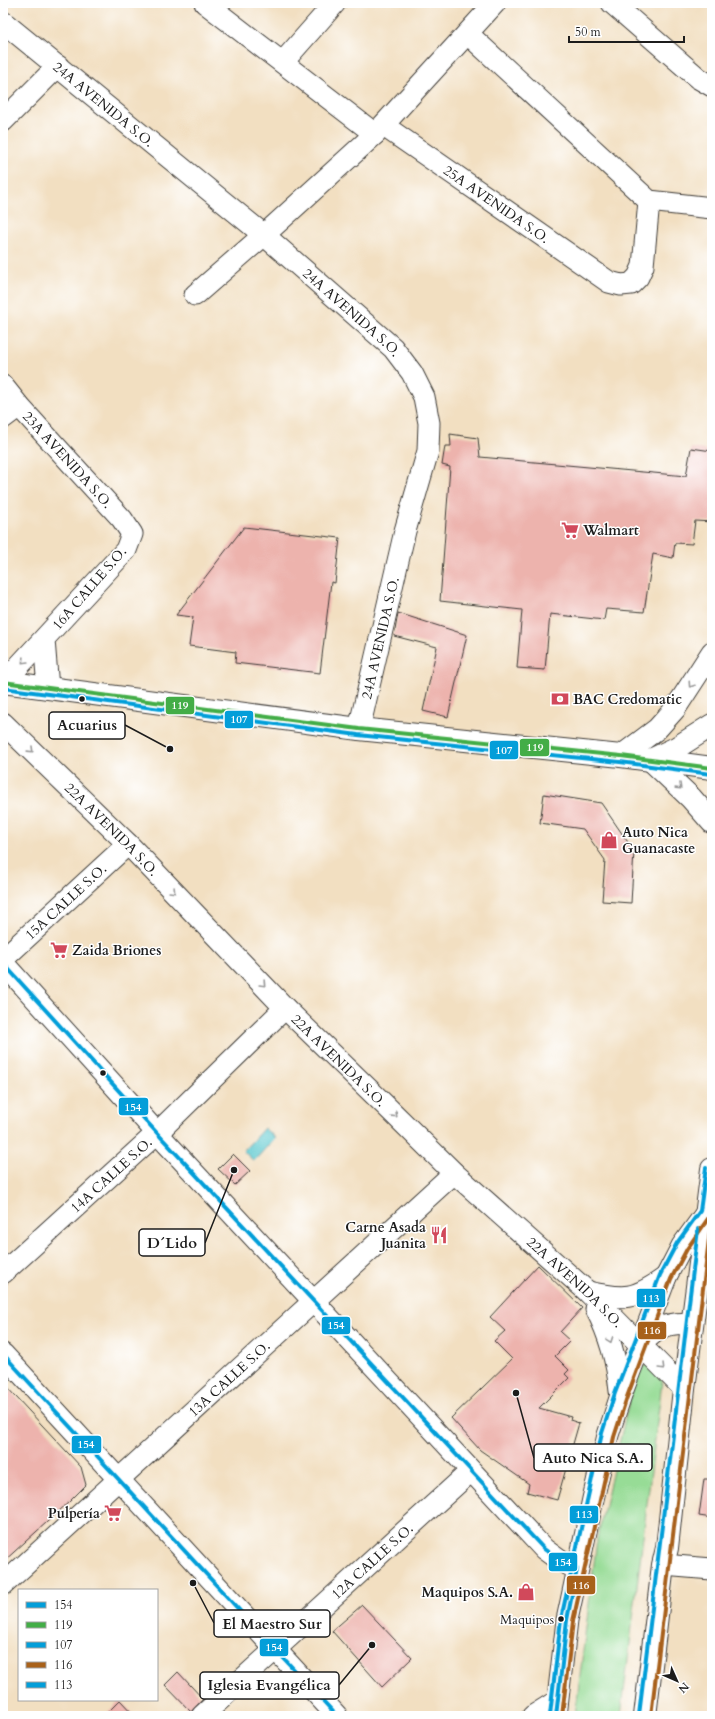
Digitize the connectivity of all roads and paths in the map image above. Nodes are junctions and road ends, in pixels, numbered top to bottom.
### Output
1 (205, 3) edge
2 (335, 3) edge
3 (495, 3) edge
4 (623, 7) edge
5 (3, 22) edge
6 (468, 34) junction
7 (283, 62) junction
8 (58, 66) junction
9 (712, 86) edge
10 (3, 121) edge
11 (379, 130) junction
12 (649, 201) junction
13 (712, 208) edge
14 (264, 235) junction
15 (195, 295) dead end
16 (3, 386) edge
17 (11, 412) edge
18 (132, 534) joint
19 (44, 640) junction
20 (712, 652) edge
21 (3, 682) edge
22 (48, 688) junction
23 (3, 723) edge
24 (712, 725) edge
25 (359, 729) junction
26 (621, 756) junction
27 (651, 760) junction
28 (712, 768) edge
29 (712, 822) edge
30 (128, 844) junction
31 (3, 959) edge
32 (3, 963) edge
33 (285, 1008) junction
34 (158, 1133) junction
35 (712, 1169) edge
36 (454, 1173) junction
37 (706, 1213) junction
38 (706, 1263) edge
39 (3, 1273) edge
40 (666, 1277) junction
41 (588, 1292) junction
42 (314, 1300) junction
43 (692, 1324) junction
44 (639, 1345) junction
45 (3, 1354) edge
46 (684, 1389) junction
47 (621, 1395) junction
48 (471, 1471) junction
49 (118, 1480) junction
50 (663, 1565) junction
51 (577, 1569) junction
52 (712, 1569) edge
53 (3, 1585) edge
54 (275, 1649) junction
55 (556, 1709) edge
56 (202, 1716) edge
57 (337, 1716) edge
58 (532, 1716) edge
59 (645, 1716) edge

1 - 7 street, 25A AVENIDA S.O.
2 - 7 street
3 - 6 street
4 - 9 street
5 - 8 street, 24A AVENIDA S.O.
6 - 11 street
6 - 12 street
7 - 11 street, 25A AVENIDA S.O.
8 - 10 street
8 - 14 street, 24A AVENIDA S.O.
11 - 12 street, 25A AVENIDA S.O.
11 - 14 street
12 - 13 street
14 - 15 street
14 - 25 street, 24A AVENIDA S.O.
16 - 17 street, 23A AVENIDA S.O.
17 - 18 street, 23A AVENIDA S.O.
18 - 19 street, 16A CALLE S.O.
19 -> 21 street, 16A CALLE S.O.
19 - 22 street, 16A CALLE S.O.
20 -> 26 street
21 - 22 main road
22 - 25 main road
23 -> 30 street, 22A AVENIDA S.O.
24 - 27 main road
25 - 26 main road
26 - 27 main road
27 - 28 main road
27 -> 29 main road
30 - 31 street, 15A CALLE S.O.
30 -> 33 street, 22A AVENIDA S.O.
32 - 34 street
33 - 34 street, 14A CALLE S.O.
33 -> 36 street, 22A AVENIDA S.O.
34 - 39 street, 14A CALLE S.O.
34 - 42 street
35 - 37 main road
36 - 41 street, 22A AVENIDA S.O.
36 - 42 street, 13A CALLE S.O.
37 - 38 main road
37 - 40 street
38 - 43 main road
40 - 41 street
40 - 44 street
41 - 44 street, 22A AVENIDA S.O.
41 -> 47 street
42 - 48 street
42 - 49 street, 13A CALLE S.O.
43 - 44 street
43 - 46 main road
44 -> 46 street, 22A AVENIDA S.O.
44 - 47 street
45 - 49 street
46 - 50 main road
47 - 51 street
48 - 51 street
48 - 54 street, 12A CALLE S.O.
49 - 53 street, 13A CALLE S.O.
49 - 54 street
50 - 52 street
50 - 59 main road
51 - 55 street
54 - 56 street, 12A CALLE S.O.
54 - 57 street
55 - 58 street

